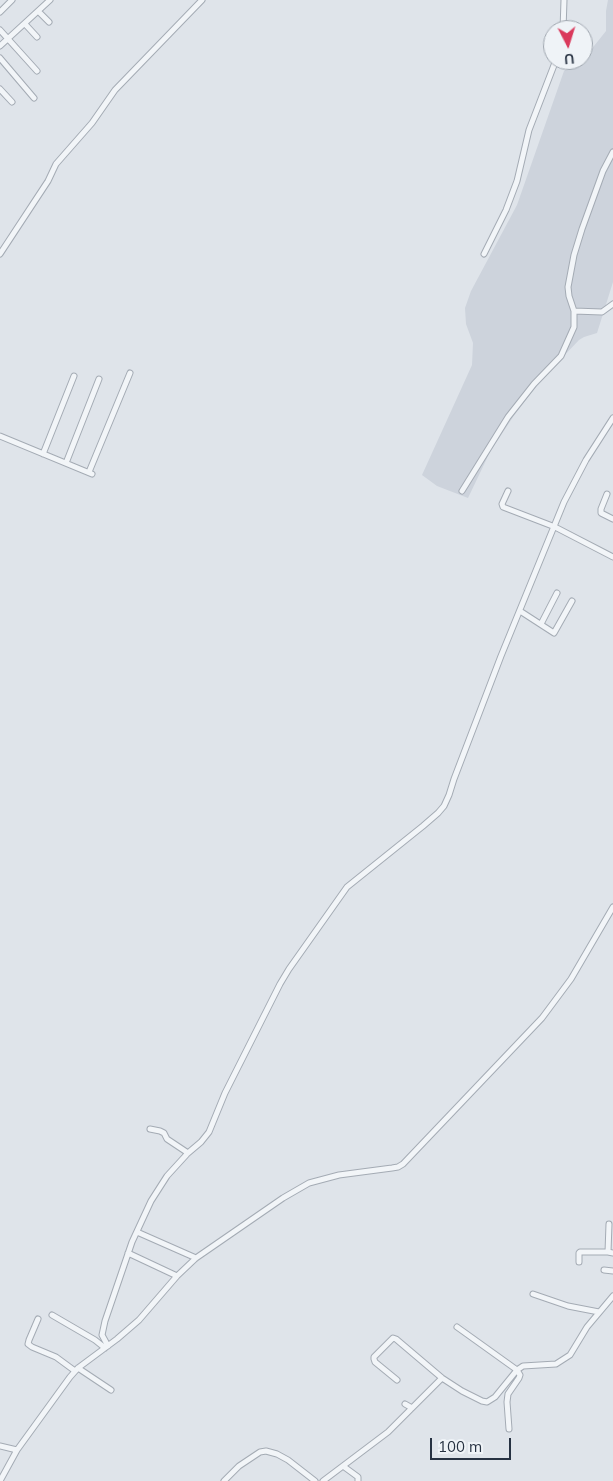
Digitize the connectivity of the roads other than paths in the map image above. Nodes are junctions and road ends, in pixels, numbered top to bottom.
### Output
1 (12, 0) edge
2 (50, 0) edge
3 (202, 0) edge
4 (564, 0) edge
5 (38, 11) junction
6 (0, 12) edge
7 (563, 20) edge
8 (49, 22) dead end
9 (25, 24) junction
10 (0, 30) edge
11 (37, 37) dead end
12 (8, 39) junction
13 (0, 46) edge
14 (0, 58) edge
15 (552, 70) edge
16 (36, 71) dead end
17 (0, 89) edge
18 (34, 98) dead end
19 (12, 102) dead end
20 (613, 152) edge
21 (0, 254) edge
22 (484, 254) dead end
23 (613, 304) edge
24 (574, 311) junction
25 (130, 373) dead end
26 (74, 376) dead end
27 (99, 379) dead end
28 (613, 418) edge
29 (0, 436) edge
30 (43, 454) junction
31 (66, 463) junction
32 (462, 491) dead end
33 (508, 491) dead end
34 (607, 494) dead end
35 (613, 519) edge
36 (555, 527) junction
37 (613, 557) edge
38 (557, 593) dead end
39 (572, 601) dead end
40 (520, 611) junction
41 (541, 624) junction
42 (613, 907) edge
43 (150, 1129) dead end
44 (188, 1153) junction
45 (609, 1224) dead end
46 (137, 1232) junction
47 (610, 1252) edge
48 (128, 1253) junction
49 (196, 1258) junction
50 (579, 1262) dead end
51 (604, 1270) dead end
52 (613, 1271) edge
53 (177, 1276) junction
54 (534, 1294) dead end
55 (613, 1296) edge
56 (599, 1312) junction
57 (52, 1315) dead end
58 (38, 1319) dead end
59 (457, 1327) dead end
60 (106, 1347) junction
61 (76, 1370) junction
62 (517, 1370) junction
63 (442, 1378) junction
64 (397, 1380) dead end
65 (111, 1390) dead end
66 (405, 1404) dead end
67 (412, 1408) junction
68 (509, 1429) dead end
69 (0, 1446) edge
70 (17, 1450) junction
71 (343, 1466) junction
72 (0, 1481) edge
73 (224, 1481) edge
74 (315, 1481) edge
75 (323, 1481) edge
76 (358, 1481) edge

1 - 6 street
2 - 5 street
3 - 21 street
4 - 7 street
5 - 8 street
5 - 9 street
9 - 11 street
9 - 12 street
10 - 12 street
12 - 13 street
12 - 16 street
14 - 18 street
15 - 22 street
17 - 19 street
20 - 24 street
23 - 24 street
24 - 32 street
25 - 31 street
26 - 30 street
27 - 31 street
28 - 36 street
29 - 30 street
30 - 31 street
33 - 36 street
34 - 35 street
36 - 37 street
36 - 40 street
38 - 41 street
39 - 41 street
40 - 41 street
40 - 44 street
42 - 49 street
43 - 44 street
44 - 46 street
45 - 47 street
46 - 48 street
46 - 49 street
47 - 50 street
48 - 53 street
48 - 60 street
49 - 53 street
51 - 52 street
53 - 60 street
54 - 56 street
55 - 56 street
56 - 62 street
57 - 60 street
58 - 61 street
59 - 62 street
60 - 61 street
61 - 65 street
61 - 70 street
62 - 63 street
62 - 68 street
63 - 64 street
63 - 67 street
66 - 67 street
67 - 71 street
69 - 70 street
70 - 72 street
71 - 75 street
71 - 76 street
73 - 74 street

